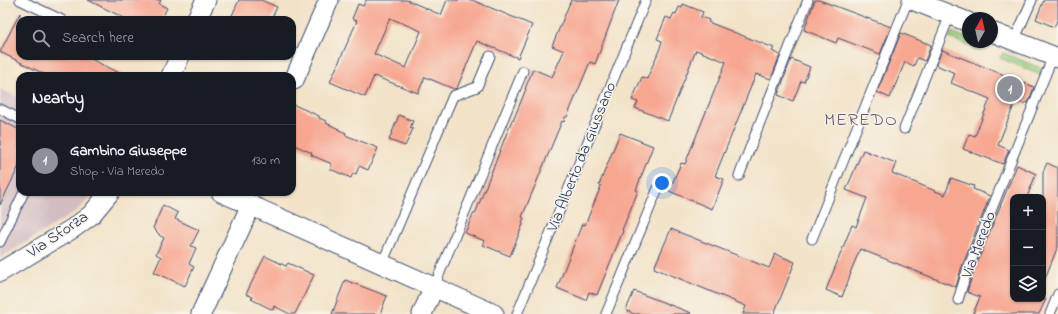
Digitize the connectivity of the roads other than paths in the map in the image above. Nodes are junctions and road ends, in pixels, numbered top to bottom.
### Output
1 (20, 0) edge
2 (206, 0) edge
3 (329, 0) edge
4 (646, 0) edge
5 (808, 0) edge
6 (908, 0) edge
7 (912, 0) edge
8 (1032, 0) edge
9 (950, 15) junction
10 (54, 16) edge
11 (198, 16) edge
12 (962, 20) edge
13 (998, 34) edge
14 (1014, 41) junction
15 (490, 56) dead end
16 (1056, 57) edge
17 (178, 60) edge
18 (524, 71) dead end
19 (173, 72) edge
20 (296, 75) edge
21 (0, 109) edge
22 (16, 117) edge
23 (904, 129) dead end
24 (739, 176) dead end
25 (661, 181) dead end
26 (22, 196) edge
27 (107, 196) edge
28 (230, 196) edge
29 (251, 206) junction
30 (812, 239) dead end
31 (0, 242) edge
32 (382, 264) junction
33 (0, 272) edge
34 (434, 287) junction
35 (1058, 294) edge
36 (958, 300) dead end
37 (201, 314) edge
38 (422, 314) edge
39 (494, 314) edge
40 (517, 314) edge
41 (606, 314) edge
42 (1050, 314) edge

1 - 10 lane
2 - 11 street
3 - 20 street
4 - 40 lane, Via Alberto da Giussano
5 - 24 lane
6 - 30 lane
7 - 9 street
8 - 14 lane
9 - 12 street
9 - 23 lane
13 - 14 street, Via Meredo
14 - 16 street, Via Meredo
15 - 32 lane
16 - 36 lane, Via Meredo
17 - 19 street
18 - 34 lane
21 - 22 lane
25 - 41 lane
26 - 31 lane
27 - 33 street, Via Sforza
28 - 29 street
29 - 32 street
29 - 37 street
32 - 34 street
34 - 38 street
34 - 39 street
35 - 42 lane

